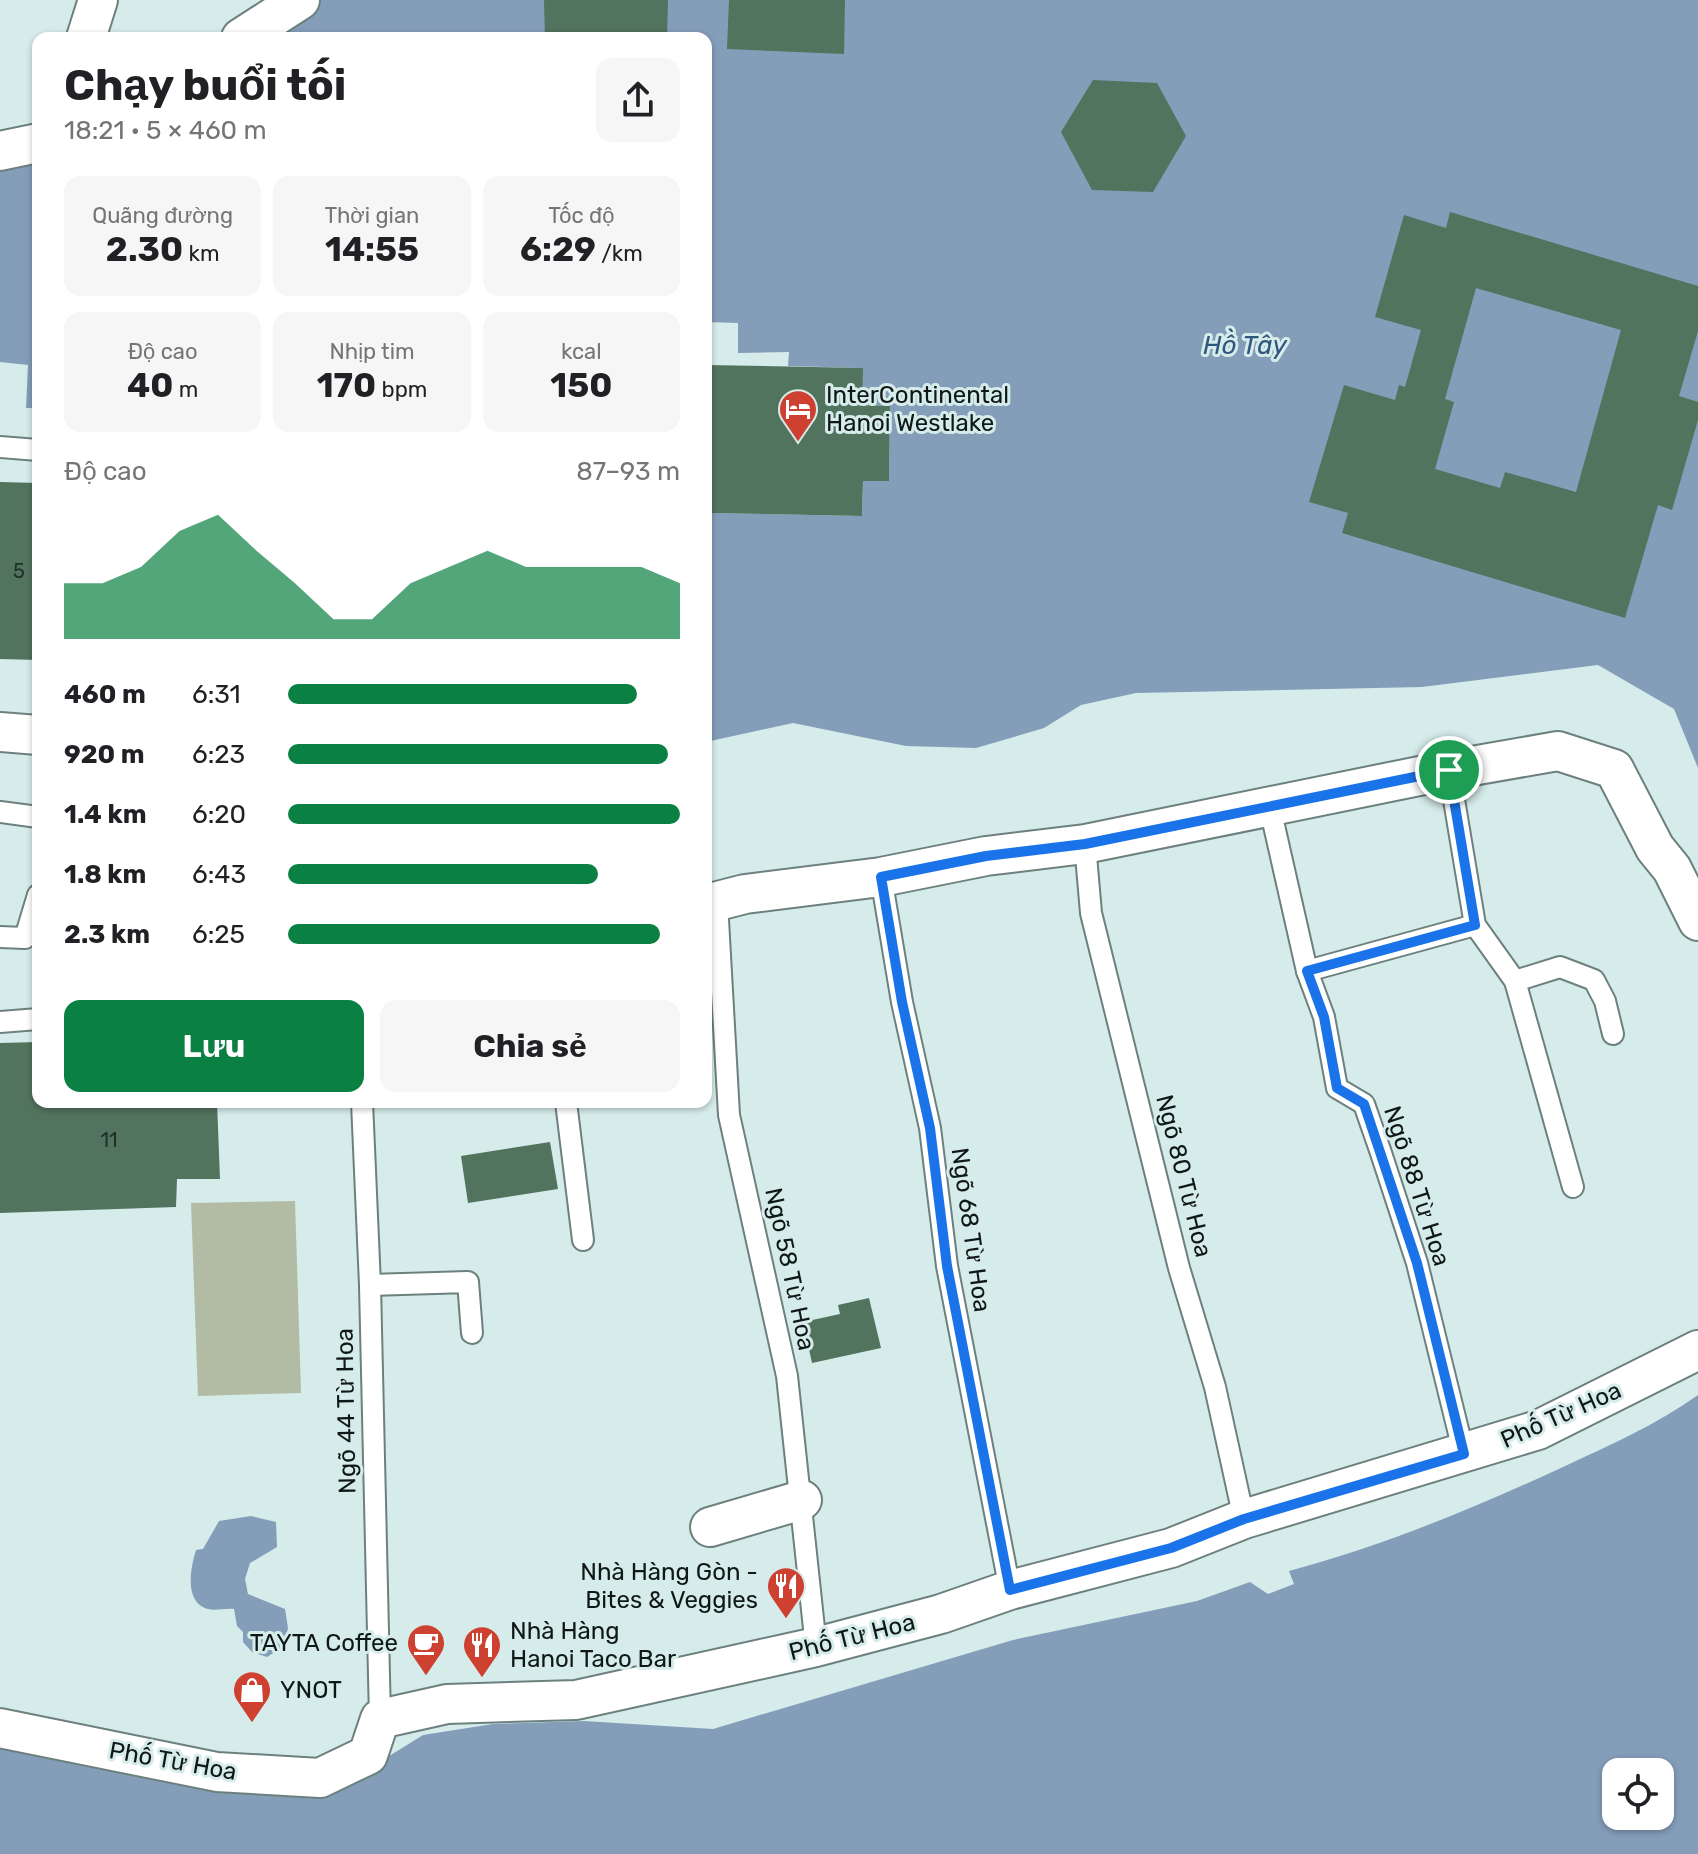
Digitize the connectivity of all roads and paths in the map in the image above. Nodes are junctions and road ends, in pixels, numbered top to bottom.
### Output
1 (98, 0) edge
2 (300, 0) edge
3 (88, 32) edge
4 (250, 32) edge
5 (32, 144) edge
6 (0, 151) edge
7 (0, 447) edge
8 (32, 450) edge
9 (0, 732) edge
10 (32, 735) edge
11 (1449, 770) junction
12 (1270, 808) junction
13 (0, 812) edge
14 (32, 816) edge
15 (1085, 844) junction
16 (881, 877) junction
17 (712, 903) edge
18 (32, 915) edge
19 (712, 915) edge
20 (1698, 921) edge
21 (1475, 925) junction
22 (0, 937) edge
23 (1307, 971) junction
24 (1515, 981) junction
25 (32, 1019) edge
26 (0, 1022) edge
27 (1613, 1034) dead end
28 (362, 1108) edge
29 (567, 1108) edge
30 (1573, 1187) dead end
31 (583, 1240) dead end
32 (370, 1285) junction
33 (472, 1333) dead end
34 (1698, 1350) edge
35 (1464, 1454) junction
36 (802, 1500) junction
37 (1244, 1519) junction
38 (710, 1527) dead end
39 (1010, 1590) junction
40 (816, 1647) junction
41 (380, 1719) junction
42 (0, 1728) edge

1 - 3 street
2 - 4 street
5 - 6 street
7 - 8 lane
9 - 10 street
11 - 12 street
11 - 20 street
11 - 21 lane
12 - 15 street
12 - 23 lane, Ngõ 88 Từ Hoa
13 - 14 lane
15 - 16 street
15 - 37 lane, Ngõ 80 Từ Hoa
16 - 17 street
16 - 39 lane, Ngõ 68 Từ Hoa
18 - 22 lane
19 - 36 lane, Ngõ 58 Từ Hoa
21 - 23 lane
21 - 24 lane
23 - 35 lane, Ngõ 88 Từ Hoa
24 - 27 lane
24 - 30 lane
25 - 26 lane
28 - 32 lane, Ngõ 44 Từ Hoa
29 - 31 lane
32 - 33 lane
32 - 41 lane, Ngõ 44 Từ Hoa
34 - 35 street, Phố Từ Hoa
35 - 37 street, Phố Từ Hoa
36 - 38 street
36 - 40 lane, Ngõ 58 Từ Hoa
37 - 39 street, Phố Từ Hoa
39 - 40 street, Phố Từ Hoa
40 - 41 street, Phố Từ Hoa
41 - 42 street, Phố Từ Hoa

